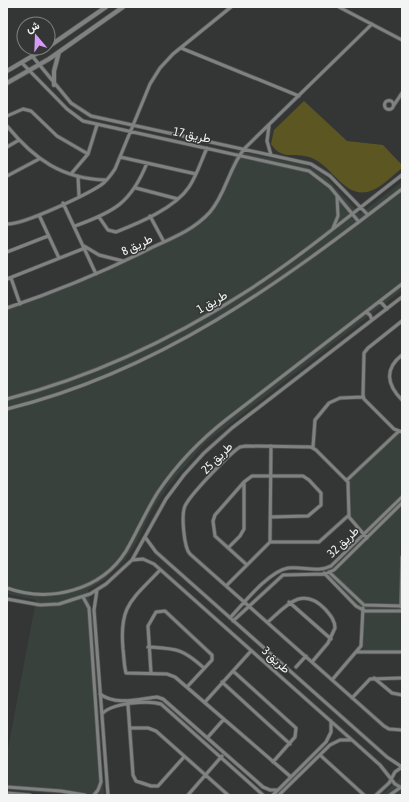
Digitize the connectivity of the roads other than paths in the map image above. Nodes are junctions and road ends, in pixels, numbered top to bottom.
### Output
1 (106, 7) edge
2 (123, 7) edge
3 (231, 7) edge
4 (339, 7) edge
5 (372, 24) junction
6 (402, 40) edge
7 (56, 41) edge
8 (181, 48) junction
9 (60, 51) junction
10 (33, 57) joint
11 (22, 63) junction
12 (38, 65) junction
13 (7, 71) edge
14 (28, 71) junction
15 (7, 83) edge
16 (54, 84) junction
17 (402, 94) edge
18 (299, 96) junction
19 (389, 100) junction
20 (394, 105) junction
21 (7, 116) edge
22 (97, 125) junction
23 (7, 126) edge
24 (133, 126) junction
25 (269, 126) junction
26 (130, 132) junction
27 (19, 140) junction
28 (7, 147) edge
29 (207, 148) junction
30 (244, 148) junction
31 (88, 154) junction
32 (271, 155) junction
33 (239, 156) junction
34 (120, 157) junction
35 (39, 159) junction
36 (148, 163) junction
37 (71, 174) junction
38 (196, 174) junction
39 (402, 175) edge
40 (7, 176) edge
41 (78, 176) junction
42 (106, 180) junction
43 (136, 188) junction
44 (402, 189) edge
45 (336, 194) junction
46 (79, 196) junction
47 (178, 199) junction
48 (63, 203) junction
49 (360, 208) junction
50 (352, 214) junction
51 (39, 215) junction
52 (368, 215) junction
53 (150, 216) junction
54 (99, 217) junction
55 (360, 222) junction
56 (7, 224) edge
57 (74, 226) junction
58 (333, 229) junction
59 (48, 236) junction
60 (164, 242) junction
61 (329, 245) junction
62 (84, 247) junction
63 (333, 249) dead end
64 (8, 252) edge
65 (59, 258) junction
66 (125, 261) junction
67 (304, 263) junction
68 (308, 268) dead end
69 (96, 274) junction
70 (9, 278) edge
71 (402, 284) edge
72 (402, 297) edge
73 (380, 301) junction
74 (20, 304) junction
75 (7, 308) edge
76 (387, 308) junction
77 (366, 312) junction
78 (372, 320) junction
79 (401, 323) edge
80 (402, 355) edge
81 (363, 397) junction
82 (7, 399) edge
83 (402, 400) edge
84 (7, 410) edge
85 (400, 432) edge
86 (270, 446) junction
87 (313, 447) junction
88 (270, 476) junction
89 (347, 480) junction
90 (244, 482) junction
91 (164, 484) junction
92 (172, 490) junction
93 (402, 497) edge
94 (402, 503) edge
95 (348, 515) junction
96 (270, 517) junction
97 (364, 535) junction
98 (145, 537) junction
99 (367, 538) junction
100 (270, 542) junction
101 (228, 548) junction
102 (402, 557) edge
103 (132, 560) junction
104 (247, 565) junction
105 (326, 568) junction
106 (320, 569) junction
107 (160, 570) junction
108 (329, 572) junction
109 (325, 574) junction
110 (401, 581) edge
111 (226, 586) junction
112 (7, 588) edge
113 (97, 590) junction
114 (83, 597) junction
115 (7, 599) edge
116 (246, 602) junction
117 (289, 602) junction
118 (363, 604) junction
119 (249, 606) junction
120 (401, 606) edge
121 (362, 610) junction
122 (401, 611) edge
123 (230, 618) junction
124 (233, 621) junction
125 (268, 622) junction
126 (331, 639) junction
127 (148, 647) junction
128 (251, 650) junction
129 (356, 652) junction
130 (402, 652) edge
131 (306, 656) junction
132 (312, 662) junction
133 (296, 667) dead end
134 (204, 668) junction
135 (233, 671) junction
136 (151, 673) junction
137 (374, 678) junction
138 (402, 678) edge
139 (332, 680) junction
140 (222, 682) junction
141 (187, 687) junction
142 (100, 694) junction
143 (402, 695) edge
144 (352, 698) junction
145 (205, 702) junction
146 (128, 705) junction
147 (102, 714) junction
148 (224, 718) junction
149 (331, 721) junction
150 (130, 728) junction
151 (402, 730) edge
152 (208, 737) junction
153 (352, 740) junction
154 (290, 744) junction
155 (320, 755) junction
156 (222, 756) junction
157 (184, 757) junction
158 (273, 762) junction
159 (402, 767) edge
160 (206, 775) junction
161 (291, 777) junction
162 (391, 779) junction
163 (7, 787) edge
164 (401, 787) edge
165 (277, 790) junction
166 (7, 793) edge
167 (57, 793) edge
168 (30, 795) edge
169 (86, 795) edge
170 (94, 795) edge
171 (108, 795) edge
172 (188, 795) edge
173 (228, 795) edge
174 (263, 795) edge
175 (273, 795) edge
176 (279, 795) edge
177 (364, 795) edge
178 (376, 795) edge
179 (390, 795) edge

1 - 7 street
2 - 9 street
3 - 8 street
4 - 5 street
5 - 6 street
5 - 18 street, طريق 8
8 - 18 street
8 - 24 street
9 - 12 street
9 - 16 street
10 - 11 street
10 - 12 street, طريق 17
11 - 13 street
11 - 14 street, طريق 17
12 - 14 street
12 - 16 street, طريق 17
14 - 15 street
14 - 22 street, طريق 17
16 - 24 street, طريق 17
17 - 19 street
17 - 20 street
18 - 25 street, طريق 8
19 - 20 street
19 - 20 street
21 - 31 street
22 - 26 street, طريق 17
22 - 31 street
23 - 27 street
24 - 26 street
24 - 30 street, طريق 17
25 - 30 street, طريق 8
25 - 32 street
26 - 29 street, طريق 17
26 - 34 street
27 - 28 street
27 - 35 street
29 - 33 street, طريق 17
29 - 38 street
30 - 32 street, طريق 17
30 - 33 street, طريق 8
31 - 37 street
32 - 49 street, طريق 17
33 - 45 street, طريق 17
33 - 60 street, طريق 8
34 - 36 street
34 - 42 street
35 - 37 street
35 - 40 street
36 - 38 street
36 - 43 street
37 - 41 street
38 - 47 street
39 - 49 street, طريق 1
41 - 42 street
41 - 46 street
42 - 46 street
43 - 47 street
43 - 54 street
44 - 52 street, طريق 1
45 - 50 street, طريق 17
45 - 58 street
46 - 48 street
47 - 53 street
48 - 51 street
48 - 57 street
49 - 50 street, طريق 1
49 - 52 street, طريق 17
50 - 55 street, طريق 17
50 - 58 street, طريق 1
51 - 56 street
51 - 59 street
52 - 55 street, طريق 1
53 - 54 street
53 - 60 street
54 - 57 street
55 - 61 street, طريق 1
57 - 62 street
58 - 82 street, طريق 1
59 - 64 street
59 - 65 street
60 - 66 street, طريق 8
61 - 63 street
61 - 67 street, طريق 1
62 - 65 street
62 - 66 street
62 - 69 street
65 - 70 street
66 - 69 street, طريق 8
67 - 68 street
67 - 84 street, طريق 1
69 - 74 street, طريق 8
70 - 74 street
71 - 73 street
72 - 76 street
73 - 76 street
73 - 77 street
74 - 75 street, طريق 8
76 - 78 street
77 - 78 street
77 - 91 street
78 - 92 street
79 - 81 street
80 - 83 street
81 - 85 street
81 - 87 street
85 - 89 street
86 - 87 street, طريق 25
86 - 88 street
86 - 111 street, طريق 25
87 - 89 street
88 - 90 street
88 - 96 street
88 - 96 street
89 - 95 street
90 - 101 street
90 - 101 street
91 - 92 street
91 - 112 street
92 - 98 street
93 - 97 street, طريق 32
94 - 99 street, طريق 32
95 - 97 street
95 - 100 street
96 - 100 street
97 - 99 street
97 - 105 street, طريق 32
98 - 103 street
98 - 123 street, طريق 3
99 - 108 street, طريق 32
100 - 104 street
101 - 104 street
102 - 110 street
103 - 107 street, طريق 3
103 - 113 street
104 - 111 street
105 - 106 street, طريق 32
105 - 108 street
106 - 109 street
106 - 116 street, طريق 32
107 - 128 street, طريق 3
107 - 136 street
108 - 109 street, طريق 32
108 - 118 street
109 - 119 street, طريق 32
109 - 121 street
110 - 120 street
111 - 116 street, طريق 25
113 - 114 street
113 - 142 street
114 - 115 street
114 - 170 street
116 - 119 street, طريق 25
116 - 123 street, طريق 32
117 - 125 street
117 - 126 street
117 - 126 street
118 - 120 street
118 - 121 street
119 - 124 street, طريق 32
119 - 125 street
120 - 122 street
121 - 122 street
121 - 129 street
123 - 124 street, طريق 3
124 - 159 street, طريق 3
125 - 131 street
126 - 132 street
127 - 134 street
127 - 134 street
127 - 136 street
128 - 135 street
128 - 149 street, طريق 3
129 - 130 street
129 - 139 street
131 - 132 street
131 - 133 street
132 - 139 street
134 - 141 street
135 - 140 street
135 - 154 street
136 - 141 street
137 - 138 street
137 - 143 street
137 - 144 street
139 - 144 street
140 - 145 street
140 - 154 street
141 - 145 street
142 - 147 street
142 - 152 street
144 - 151 street
145 - 148 street
146 - 147 street
146 - 150 street
146 - 156 street
147 - 171 street
148 - 152 street
148 - 158 street
149 - 153 street, طريق 3
149 - 161 street
150 - 157 street
150 - 157 street
152 - 165 street
153 - 155 street
153 - 162 street, طريق 3
154 - 158 street
155 - 176 street
155 - 177 street
156 - 160 street
156 - 174 street
157 - 160 street
158 - 161 street
159 - 162 street
160 - 172 street
160 - 173 street
161 - 165 street
162 - 164 street, طريق 3
162 - 178 street
163 - 167 street
164 - 179 street
165 - 175 street
166 - 168 street
167 - 169 street

